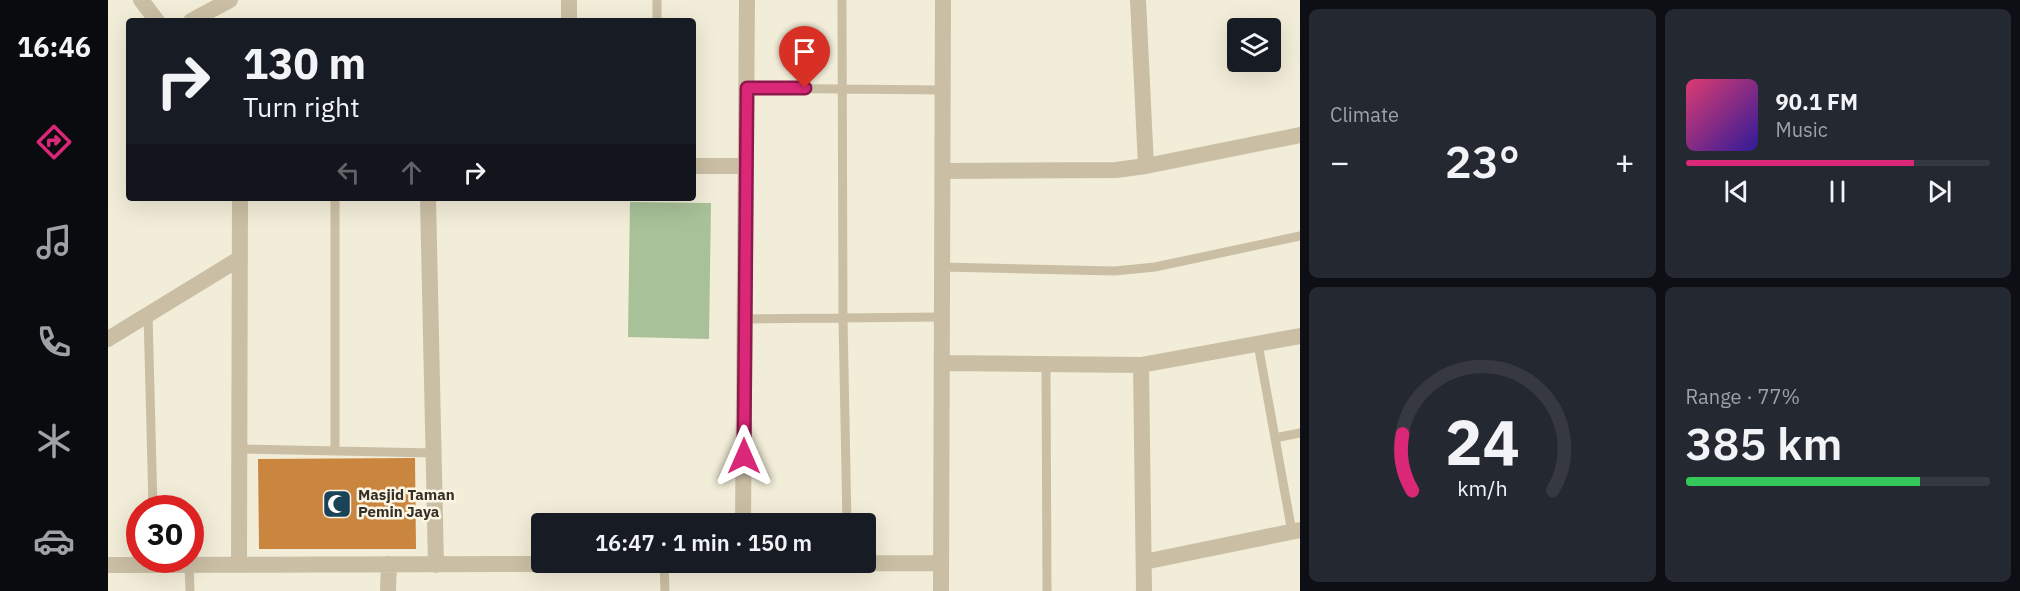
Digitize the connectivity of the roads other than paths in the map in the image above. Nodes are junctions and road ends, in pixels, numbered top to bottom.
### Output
1 (141, 0) edge
2 (230, 0) edge
3 (569, 0) edge
4 (657, 0) edge
5 (747, 0) edge
6 (842, 0) edge
7 (943, 0) edge
8 (1138, 0) edge
9 (155, 18) edge
10 (197, 18) edge
11 (569, 18) edge
12 (657, 18) edge
13 (747, 88) junction
14 (844, 89) junction
15 (942, 90) junction
16 (1300, 135) edge
17 (696, 166) edge
18 (745, 166) junction
19 (1146, 166) junction
20 (943, 171) junction
21 (240, 201) edge
22 (334, 201) edge
23 (428, 201) edge
24 (1300, 236) edge
25 (239, 259) junction
26 (943, 267) junction
27 (148, 314) junction
28 (942, 317) junction
29 (843, 318) junction
30 (744, 320) junction
31 (1300, 336) edge
32 (108, 339) edge
33 (1258, 344) junction
34 (942, 363) junction
35 (1046, 365) junction
36 (1141, 365) junction
37 (1300, 433) edge
38 (1275, 438) junction
39 (239, 449) junction
40 (335, 451) junction
41 (433, 453) junction
42 (153, 495) edge
43 (743, 513) edge
44 (847, 513) edge
45 (1296, 531) edge
46 (1144, 562) junction
47 (876, 563) edge
48 (940, 563) junction
49 (126, 564) edge
50 (389, 564) junction
51 (108, 565) edge
52 (204, 565) edge
53 (239, 565) junction
54 (436, 565) junction
55 (531, 565) edge
56 (189, 573) edge
57 (664, 573) edge
58 (190, 591) edge
59 (388, 591) edge
60 (665, 591) edge
61 (941, 591) edge
62 (1047, 591) edge
63 (1144, 591) edge

1 - 9 street
2 - 10 street
3 - 11 street
4 - 12 lane
5 - 13 street
6 - 14 lane
7 - 15 street
8 - 19 street
13 - 14 lane
13 - 18 street
14 - 15 lane
14 - 29 lane
15 - 20 street
16 - 19 street
17 - 18 street
18 - 30 street
19 - 20 street
20 - 26 street
21 - 25 street
22 - 40 lane
23 - 41 street
24 - 26 lane
25 - 27 street
25 - 39 street
26 - 28 street
27 - 32 street
27 - 42 lane
28 - 29 lane
28 - 34 street
29 - 30 lane
29 - 44 lane
30 - 43 street
31 - 33 street
33 - 36 street
33 - 38 lane
34 - 35 street
34 - 48 street
35 - 36 street
35 - 62 lane
36 - 46 street
37 - 38 lane
38 - 45 lane
39 - 40 lane
39 - 53 street
40 - 41 lane
41 - 54 street
45 - 46 street
46 - 63 street
47 - 48 street
48 - 61 street
49 - 51 street
50 - 53 street
50 - 54 street
50 - 59 street
52 - 53 street
54 - 55 street
56 - 58 lane
57 - 60 lane

